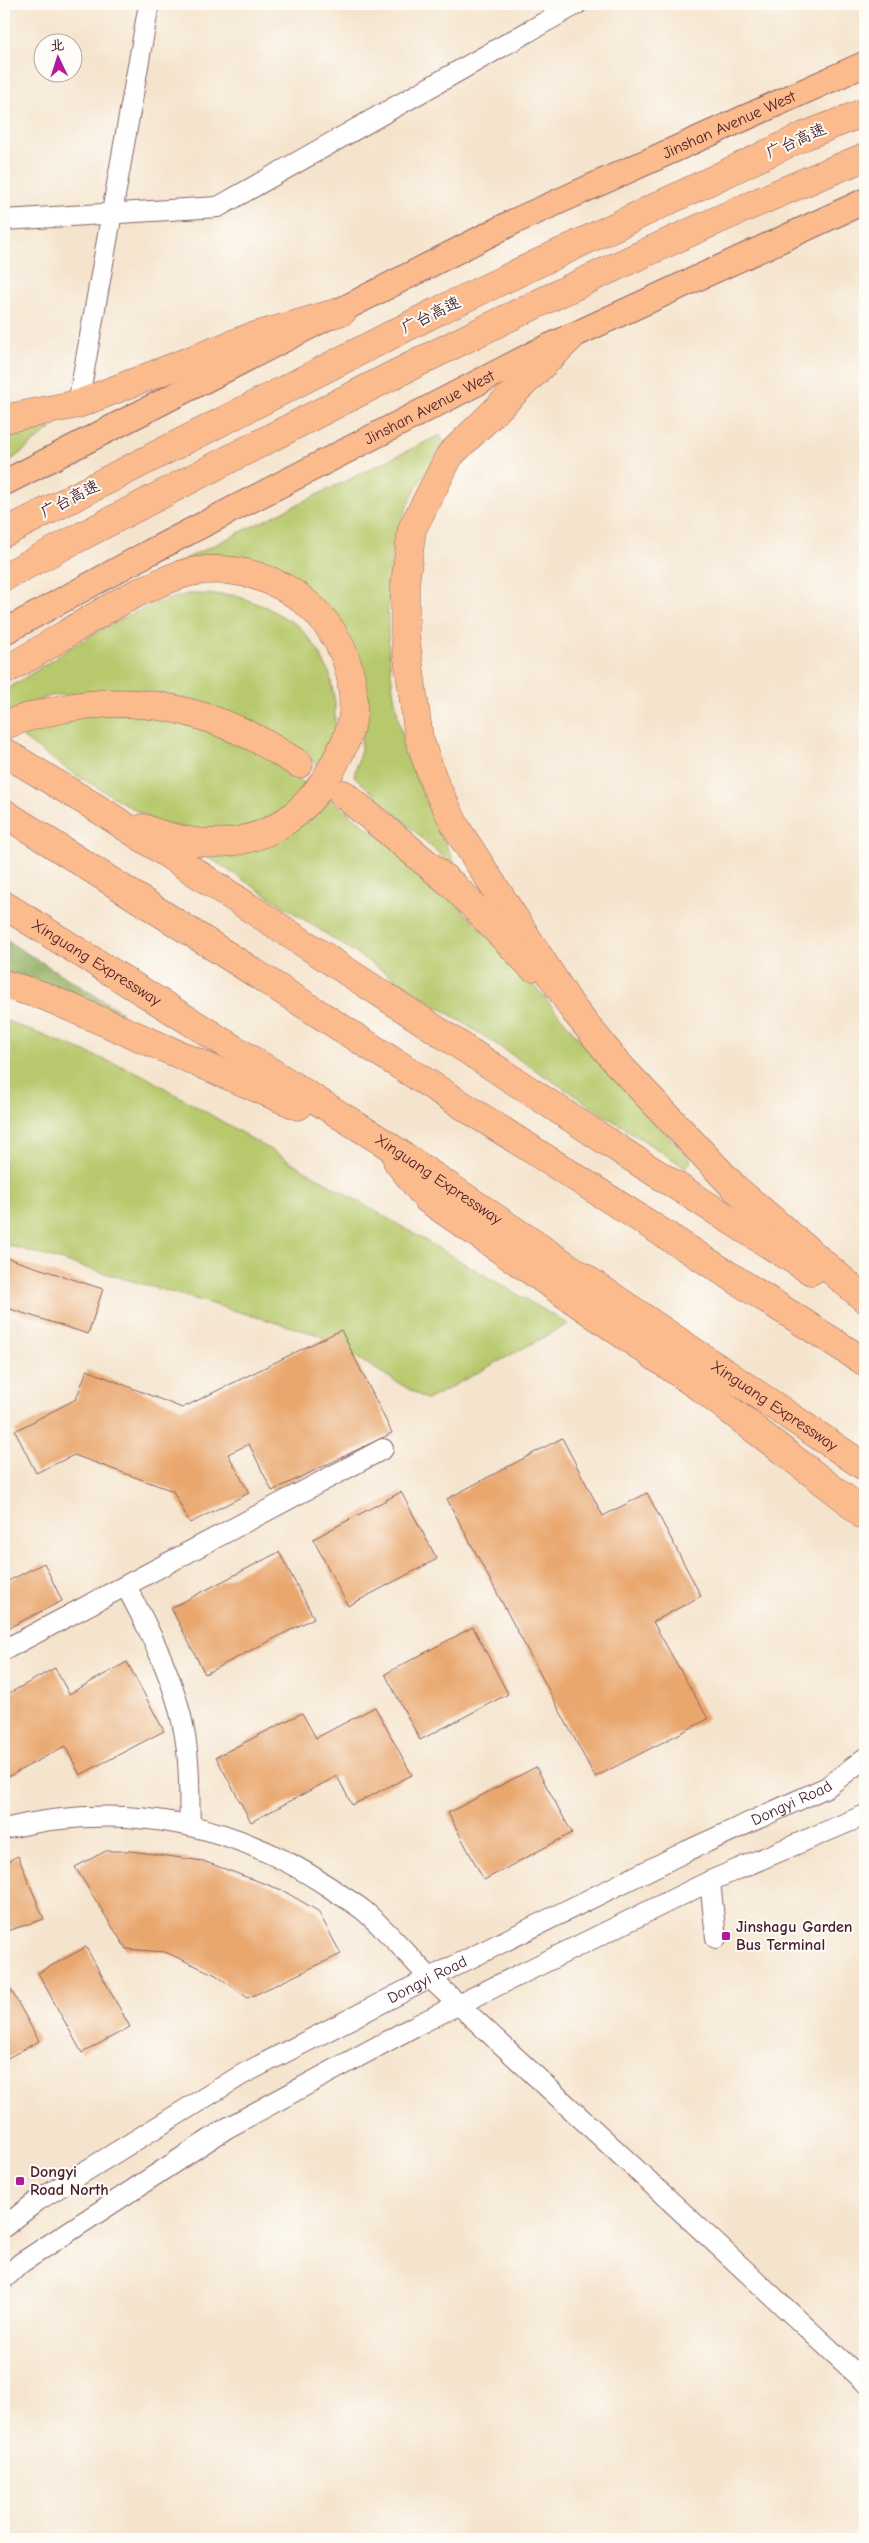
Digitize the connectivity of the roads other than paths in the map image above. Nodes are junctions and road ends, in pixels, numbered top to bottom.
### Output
1 (149, 4) edge
2 (577, 4) edge
3 (865, 60) edge
4 (865, 64) edge
5 (833, 78) junction
6 (865, 112) edge
7 (865, 157) edge
8 (865, 201) edge
9 (112, 214) junction
10 (4, 220) edge
11 (343, 311) junction
12 (571, 337) junction
13 (78, 404) junction
14 (4, 419) edge
15 (4, 483) edge
16 (4, 533) edge
17 (4, 577) edge
18 (4, 632) edge
19 (4, 671) edge
20 (4, 725) edge
21 (4, 752) edge
22 (299, 764) dead end
23 (344, 794) dead end
24 (103, 812) junction
25 (4, 813) edge
26 (4, 905) edge
27 (4, 984) edge
28 (573, 1009) junction
29 (383, 1142) junction
30 (865, 1299) edge
31 (865, 1305) edge
32 (865, 1362) edge
33 (383, 1449) dead end
34 (865, 1466) edge
35 (865, 1517) edge
36 (126, 1586) junction
37 (4, 1650) edge
38 (865, 1758) edge
39 (865, 1815) edge
40 (190, 1824) junction
41 (4, 1829) edge
42 (710, 1881) junction
43 (716, 1938) dead end
44 (430, 1978) junction
45 (458, 2004) junction
46 (4, 2227) edge
47 (4, 2279) edge
48 (865, 2382) edge

1 - 9 street
2 - 9 street
3 - 5 main road
4 - 5 main road, Jinshan Avenue West
5 - 11 main road, Jinshan Avenue West
6 - 16 highway, 广台高速
7 - 17 highway
8 - 12 main road, Jinshan Avenue West
9 - 10 street
9 - 13 street
11 - 13 highway
11 - 15 main road, Jinshan Avenue West
12 - 18 main road, Jinshan Avenue West
12 - 28 highway
13 - 14 highway
19 - 24 highway
20 - 22 highway
21 - 24 highway
23 - 28 highway
24 - 31 highway
25 - 32 highway
26 - 29 highway, Xinguang Expressway
27 - 29 highway
28 - 30 highway
29 - 34 highway, Xinguang Expressway
29 - 35 highway
33 - 36 street
36 - 37 street
36 - 40 street
38 - 44 street, Dongyi Road
39 - 42 street
40 - 41 street
40 - 44 street
42 - 43 street
42 - 45 street
44 - 45 street
44 - 46 street, Dongyi Road
45 - 47 street
45 - 48 street

